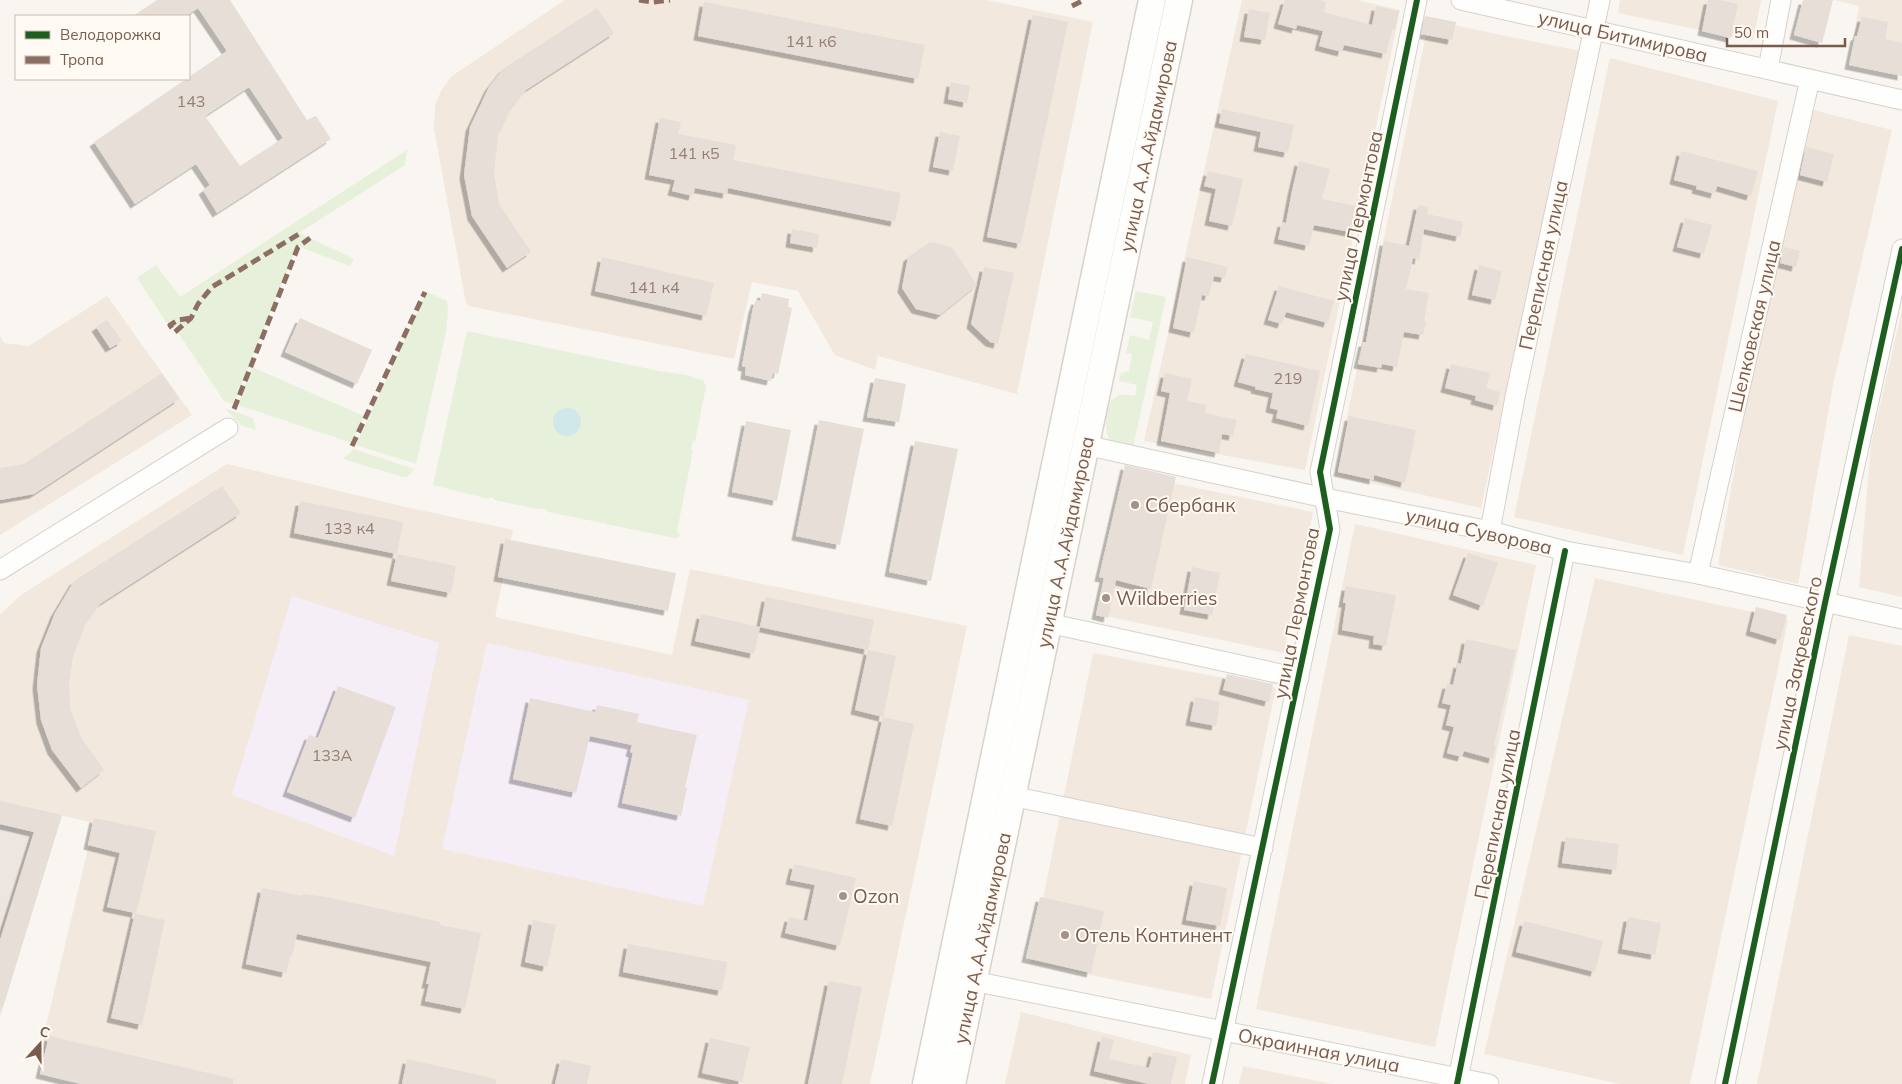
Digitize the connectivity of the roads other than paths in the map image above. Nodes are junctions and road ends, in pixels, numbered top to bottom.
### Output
1 (1152, 0) edge
2 (1179, 0) edge
3 (1418, 0) edge
4 (1462, 0) edge
5 (1600, 0) edge
6 (1781, 0) edge
7 (1593, 30) junction
8 (1768, 69) junction
9 (1810, 79) junction
10 (1902, 100) edge
11 (1902, 249) edge
12 (228, 428) dead end
13 (1086, 446) junction
14 (1325, 498) junction
15 (1490, 531) junction
16 (1565, 551) junction
17 (0, 570) edge
18 (1698, 574) junction
19 (1825, 603) junction
20 (1902, 618) edge
21 (1048, 623) junction
22 (1299, 678) junction
23 (1011, 796) junction
24 (1263, 848) junction
25 (973, 981) junction
26 (1224, 1031) junction
27 (1458, 1080) edge
28 (926, 1084) edge
29 (952, 1084) edge
30 (1212, 1084) edge
31 (1489, 1084) edge
32 (1725, 1084) edge

1 - 28 main road, улица А.А.Айдамирова
2 - 13 main road, улица А.А.Айдамирова
3 - 14 street, улица Лермонтова
4 - 7 street, улица Битимирова
5 - 7 street, Переписная улица
6 - 8 street
7 - 8 street, улица Битимирова
7 - 15 street, Переписная улица
8 - 9 street, улица Битимирова
9 - 10 street, улица Битимирова
9 - 18 street, Шелковская улица
11 - 19 street, улица Закревского
12 - 17 street
13 - 14 street, улица Суворова
13 - 21 main road, улица А.А.Айдамирова
14 - 15 street, улица Суворова
14 - 22 street, улица Лермонтова
15 - 16 street, улица Суворова
16 - 18 street, улица Суворова
16 - 27 street, Переписная улица
18 - 19 street, улица Суворова
19 - 20 street, улица Суворова
19 - 32 street, улица Закревского
21 - 22 street
21 - 23 main road, улица А.А.Айдамирова
22 - 24 street, улица Лермонтова
23 - 24 street
23 - 25 main road, улица А.А.Айдамирова
24 - 26 street, улица Лермонтова
25 - 26 street, Окраинная улица
25 - 29 main road, улица А.А.Айдамирова
26 - 27 street, Окраинная улица
26 - 30 street, улица Лермонтова
27 - 31 street, Окраинная улица

